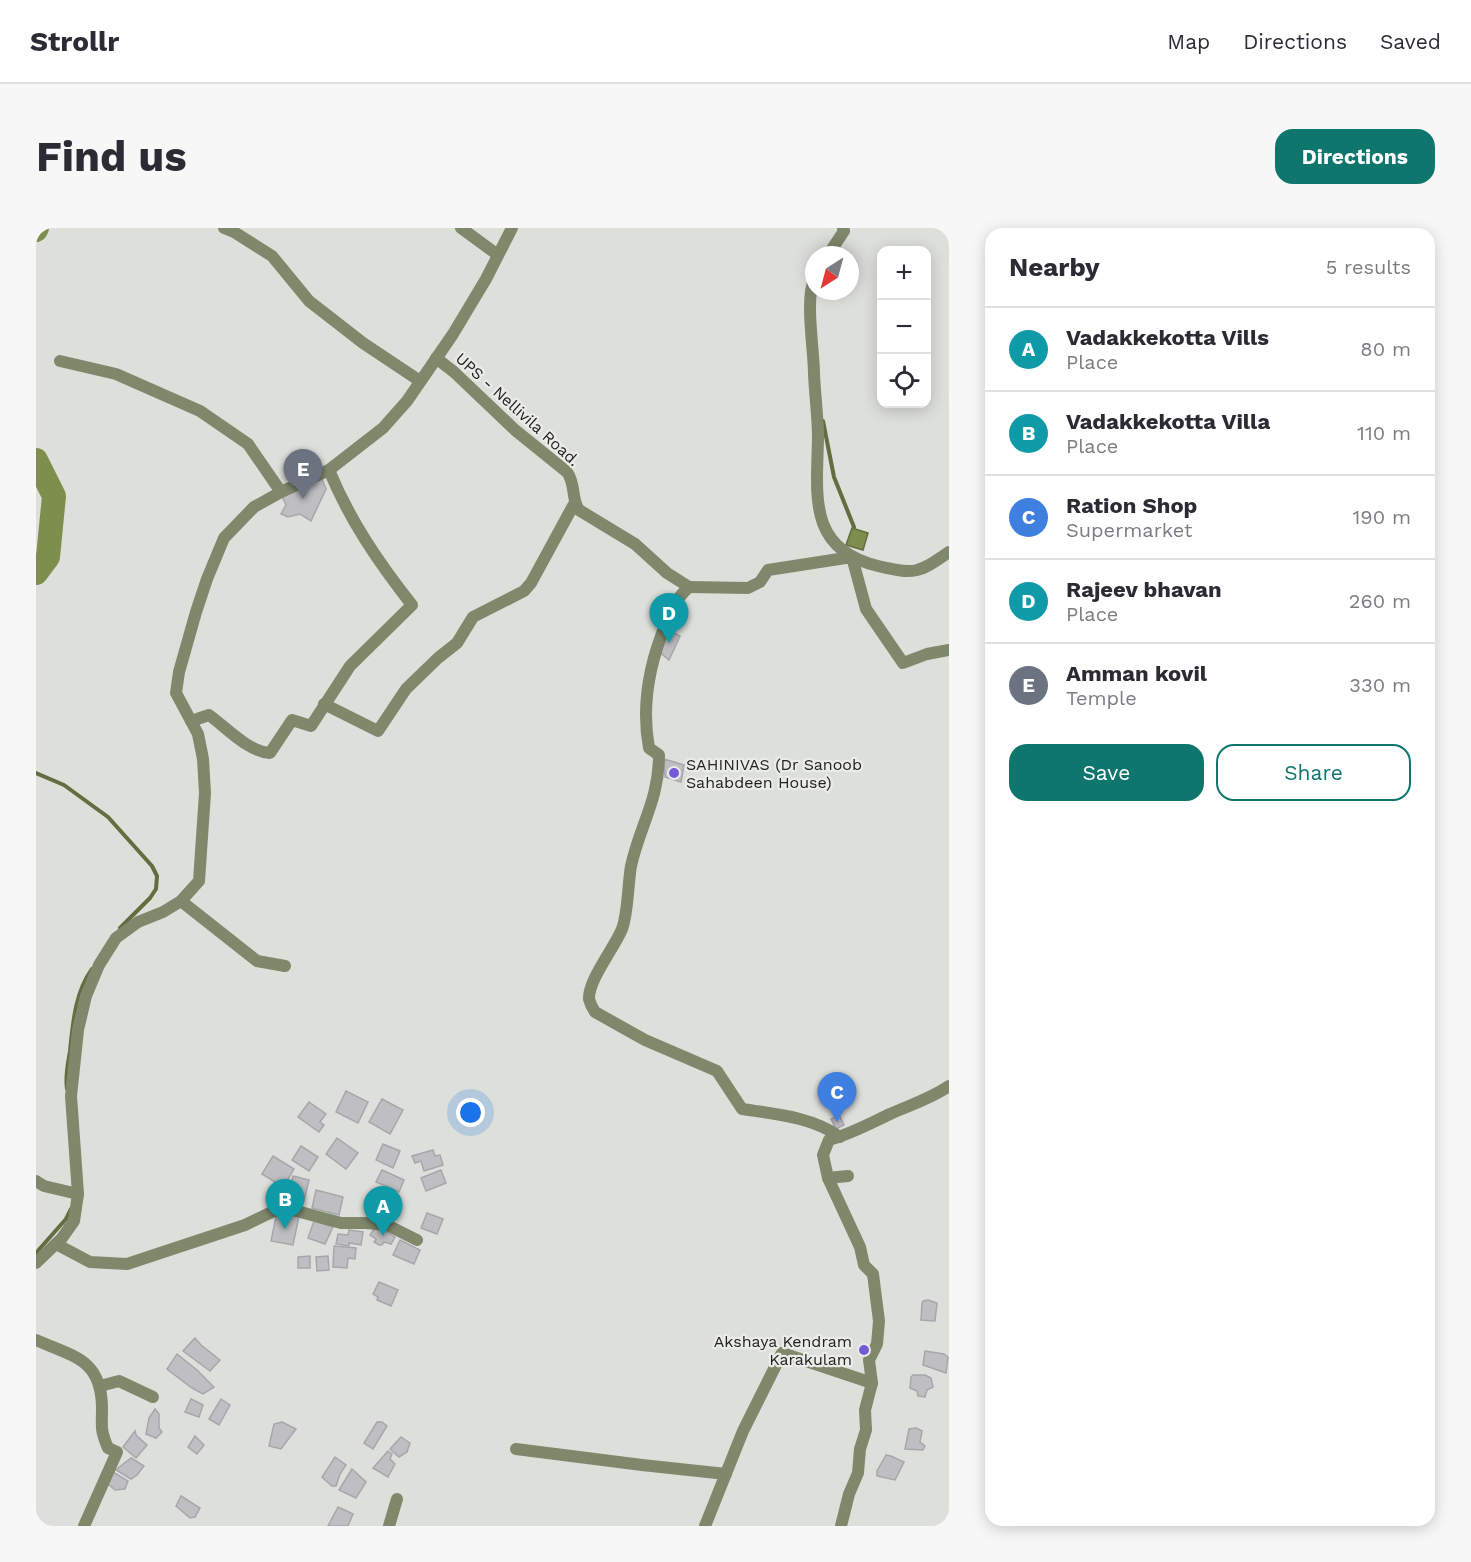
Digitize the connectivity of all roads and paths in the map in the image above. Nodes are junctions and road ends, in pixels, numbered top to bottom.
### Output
1 (224, 228) edge
2 (461, 228) edge
3 (512, 228) edge
4 (843, 228) edge
5 (834, 246) edge
6 (498, 255) junction
7 (809, 300) edge
8 (436, 358) junction
9 (60, 360) dead end
10 (420, 381) junction
11 (329, 470) junction
12 (281, 492) junction
13 (574, 504) junction
14 (949, 552) edge
15 (852, 557) junction
16 (689, 587) junction
17 (949, 650) edge
18 (324, 704) junction
19 (191, 721) junction
20 (181, 901) junction
21 (285, 966) dead end
22 (949, 1086) edge
23 (840, 1137) junction
24 (848, 1176) dead end
25 (828, 1178) junction
26 (36, 1181) edge
27 (75, 1193) junction
28 (417, 1240) dead end
29 (56, 1244) junction
30 (36, 1263) edge
31 (36, 1340) edge
32 (872, 1383) junction
33 (100, 1386) junction
34 (153, 1397) dead end
35 (516, 1449) dead end
36 (726, 1474) junction
37 (397, 1499) dead end
38 (84, 1526) edge
39 (389, 1526) edge
40 (705, 1526) edge
41 (841, 1526) edge

1 - 10 street
2 - 6 street
3 - 6 street
4 - 5 street
6 - 8 street
7 - 15 street
8 - 10 street
8 - 13 street, UPS - Nellivila Road.
9 - 12 street
10 - 11 street
11 - 12 street
11 - 18 street
12 - 19 street
13 - 16 street
13 - 18 street
14 - 15 street
15 - 16 street
15 - 17 street
16 - 23 street
18 - 19 street
19 - 20 street
20 - 21 street
20 - 27 street
22 - 23 street
23 - 25 street
24 - 25 street
25 - 32 street
26 - 27 street
27 - 29 street
28 - 29 street
29 - 30 street
31 - 33 street
32 - 36 street
32 - 41 street
33 - 34 street
33 - 38 street
35 - 36 street
36 - 40 street
37 - 39 street

